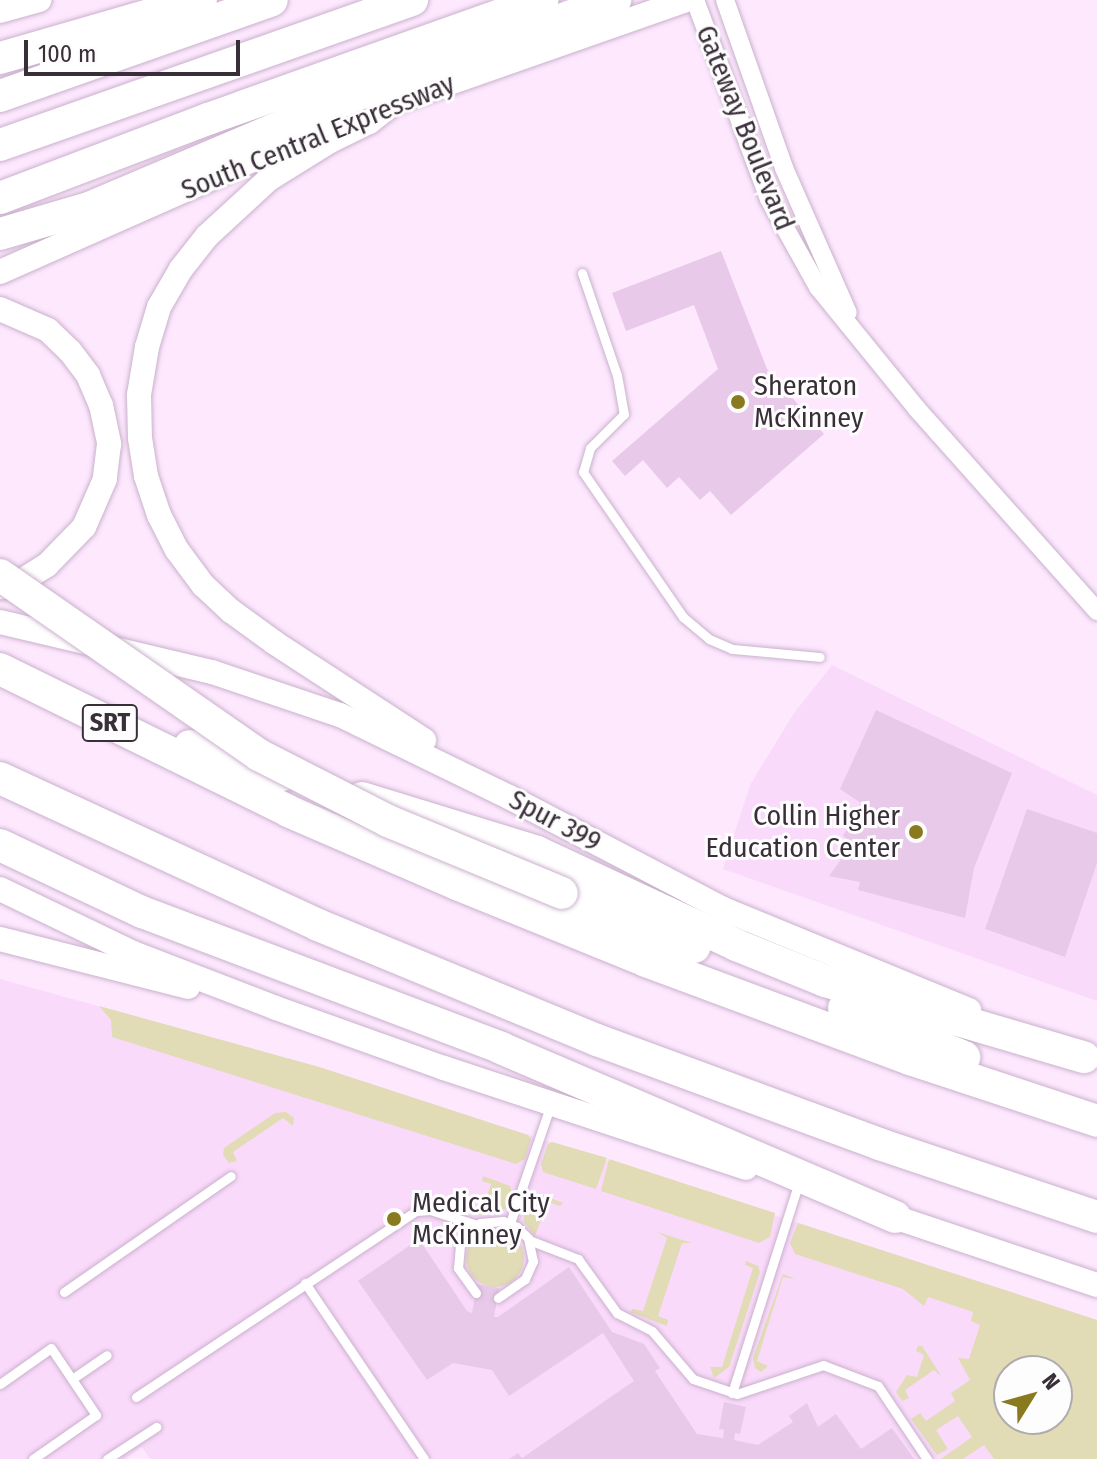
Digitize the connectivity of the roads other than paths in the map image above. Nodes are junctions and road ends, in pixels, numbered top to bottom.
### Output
1 (39, 0) edge
2 (201, 0) edge
3 (272, 0) edge
4 (412, 0) edge
5 (542, 0) edge
6 (615, 0) edge
7 (686, 0) edge
8 (695, 0) edge
9 (725, 0) edge
10 (0, 11) edge
11 (0, 58) edge
12 (0, 96) edge
13 (396, 101) junction
14 (0, 145) edge
15 (1, 198) edge
16 (0, 234) edge
17 (0, 272) edge
18 (582, 273) dead end
19 (0, 309) edge
20 (856, 330) junction
21 (0, 575) edge
22 (0, 587) edge
23 (1097, 611) edge
24 (0, 622) edge
25 (820, 657) dead end
26 (0, 669) edge
27 (55, 694) junction
28 (0, 778) edge
29 (509, 797) junction
30 (0, 800) edge
31 (0, 845) edge
32 (0, 889) edge
33 (0, 939) edge
34 (276, 1008) junction
35 (597, 1040) junction
36 (1090, 1060) edge
37 (551, 1104) junction
38 (1097, 1111) edge
39 (1097, 1121) edge
40 (231, 1176) dead end
41 (798, 1185) junction
42 (895, 1217) junction
43 (1097, 1217) edge
44 (510, 1223) junction
45 (477, 1225) junction
46 (529, 1240) junction
47 (305, 1283) junction
48 (1097, 1285) edge
49 (64, 1292) dead end
50 (476, 1293) dead end
51 (498, 1298) dead end
52 (107, 1355) dead end
53 (72, 1379) junction
54 (0, 1384) edge
55 (732, 1393) junction
56 (136, 1397) dead end
57 (156, 1427) dead end
58 (33, 1459) edge
59 (107, 1459) edge
60 (424, 1459) edge
61 (927, 1459) edge

1 - 10 main road
2 - 11 highway
3 - 12 highway
4 - 14 highway
5 - 15 highway
6 - 16 highway
7 - 13 main road, South Central Expressway
8 - 20 street, Gateway Boulevard
9 - 20 street, Gateway Boulevard
13 - 17 main road, South Central Expressway
13 - 29 main road
18 - 25 lane
19 - 22 main road
20 - 23 street, Gateway Boulevard
21 - 38 highway, bridge
24 - 29 main road, Spur 399
26 - 27 highway, SRT
27 - 36 highway
27 - 39 highway, SRT
28 - 35 highway
29 - 36 main road, Spur 399
30 - 35 highway
31 - 42 highway
32 - 34 main road
33 - 34 main road
34 - 37 main road
35 - 43 highway
37 - 41 main road
37 - 44 lane
40 - 49 lane
41 - 42 main road
41 - 55 lane
42 - 48 main road
44 - 45 lane
44 - 46 lane
45 - 47 lane
45 - 50 lane
46 - 51 lane
46 - 55 lane
47 - 56 lane
47 - 60 lane
52 - 53 lane
53 - 54 lane
53 - 58 lane
55 - 61 lane
57 - 59 lane

